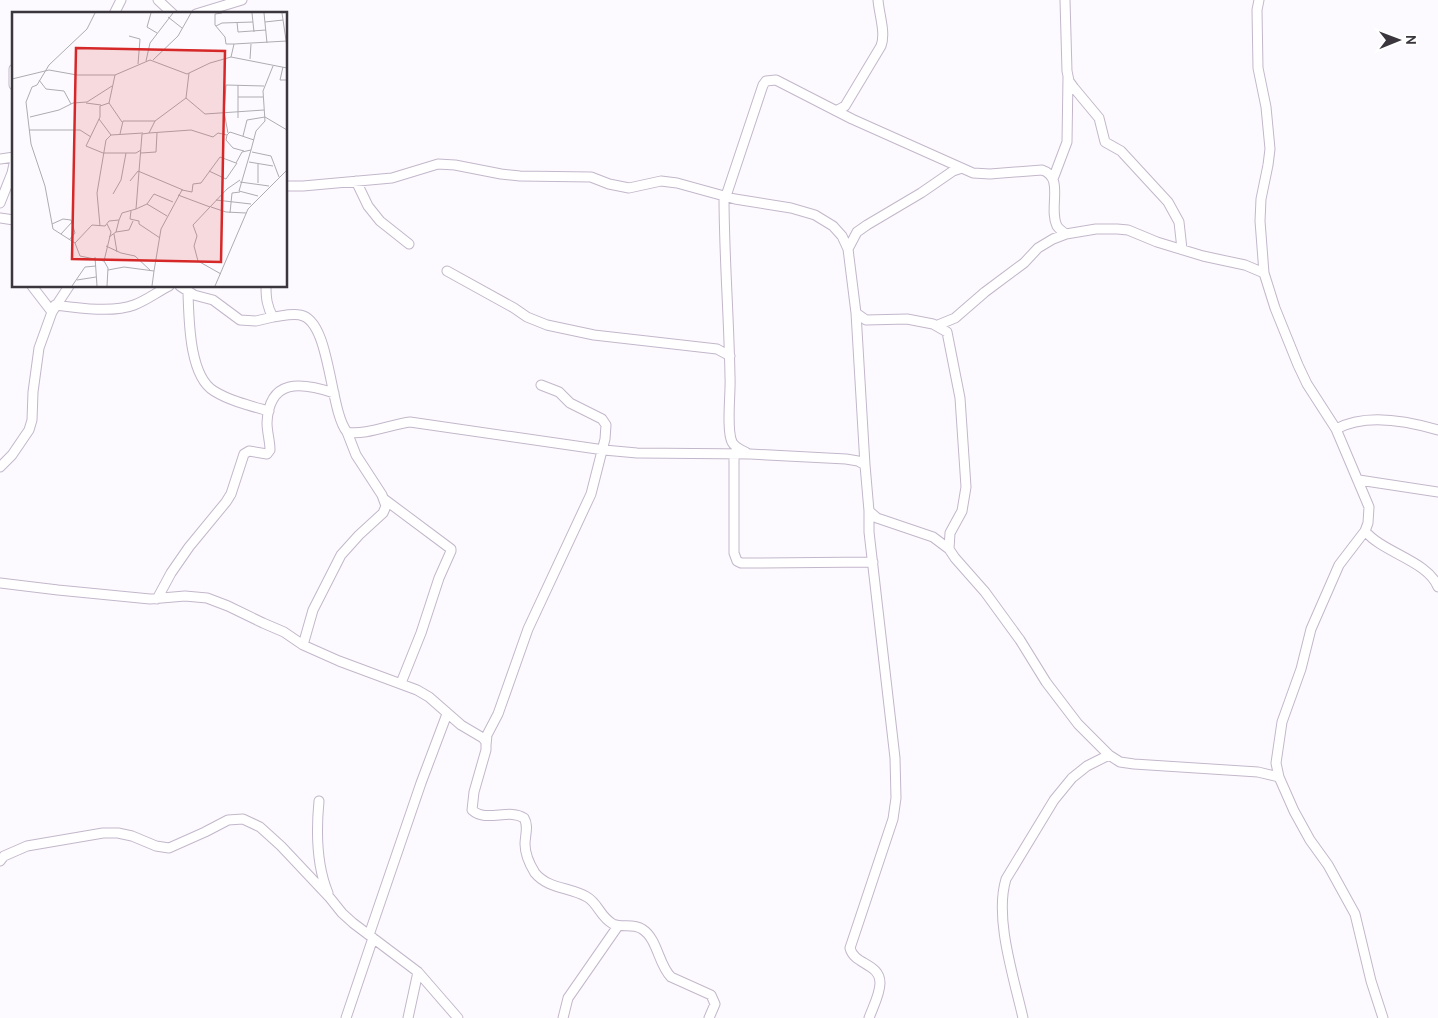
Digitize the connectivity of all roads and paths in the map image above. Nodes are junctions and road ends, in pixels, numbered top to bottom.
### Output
1 (121, 0) edge
2 (158, 0) edge
3 (242, 0) edge
4 (878, 0) edge
5 (1065, 0) edge
6 (1259, 0) edge
7 (115, 12) edge
8 (171, 12) edge
9 (203, 12) edge
10 (1068, 76) junction
11 (836, 111) junction
12 (962, 168) junction
13 (12, 173) edge
14 (1053, 179) junction
15 (356, 181) junction
16 (288, 186) edge
17 (725, 196) junction
18 (0, 203) edge
19 (839, 232) junction
20 (857, 232) junction
21 (1066, 234) junction
22 (409, 244) dead end
23 (848, 249) junction
24 (1182, 249) junction
25 (447, 271) dead end
26 (1264, 273) junction
27 (34, 288) edge
28 (68, 288) edge
29 (166, 288) edge
30 (183, 288) edge
31 (266, 288) edge
32 (188, 292) junction
33 (54, 309) junction
34 (856, 313) junction
35 (273, 316) junction
36 (955, 318) junction
37 (938, 326) junction
38 (947, 332) junction
39 (729, 342) junction
40 (721, 350) junction
41 (730, 356) junction
42 (541, 385) dead end
43 (334, 393) junction
44 (269, 411) junction
45 (1336, 429) junction
46 (1438, 430) edge
47 (347, 432) junction
48 (732, 442) junction
49 (604, 450) junction
50 (730, 454) junction
51 (750, 454) junction
52 (865, 465) junction
53 (0, 467) edge
54 (1359, 480) junction
55 (1438, 492) edge
56 (384, 499) junction
57 (869, 511) junction
58 (1365, 531) junction
59 (949, 549) junction
60 (873, 562) junction
61 (0, 583) edge
62 (1438, 588) edge
63 (157, 599) junction
64 (303, 645) junction
65 (401, 683) junction
66 (447, 714) junction
67 (486, 746) junction
68 (1109, 755) junction
69 (1279, 777) junction
70 (318, 801) dead end
71 (0, 861) edge
72 (330, 898) junction
73 (618, 926) junction
74 (371, 937) junction
75 (418, 972) junction
76 (346, 1018) edge
77 (408, 1018) edge
78 (458, 1018) edge
79 (564, 1018) edge
80 (709, 1018) edge
81 (869, 1018) edge
82 (1023, 1018) edge
83 (1383, 1018) edge

1 - 7 street
2 - 8 street
3 - 9 street
4 - 11 street
5 - 10 street
6 - 26 street
10 - 14 street
10 - 24 street
11 - 12 street
11 - 17 street
12 - 14 street
12 - 20 street
13 - 18 street
14 - 21 street
15 - 16 street
15 - 17 street
15 - 22 street
17 - 19 street
17 - 39 street
19 - 20 street
19 - 23 street
20 - 23 street
21 - 24 street
21 - 36 street
23 - 34 street
24 - 26 street
25 - 40 street
26 - 45 street
27 - 33 street
28 - 33 street
29 - 33 street
30 - 32 street
31 - 35 street
32 - 35 street
32 - 44 street
33 - 53 street
34 - 37 street
34 - 52 street
35 - 43 street
36 - 37 street
36 - 38 street
37 - 38 street
38 - 59 street
39 - 40 street
39 - 41 street
40 - 41 street
41 - 48 street
42 - 49 street
43 - 44 street
43 - 47 street
44 - 63 street
45 - 46 street
45 - 54 street
47 - 49 street
47 - 56 street
48 - 50 street
48 - 51 street
49 - 50 street
49 - 67 street
50 - 51 street
50 - 60 street
51 - 52 street
52 - 57 street
54 - 55 street
54 - 58 street
56 - 64 street
56 - 65 street
57 - 59 street
57 - 60 street
58 - 62 street
58 - 69 street
59 - 68 street
60 - 81 street
61 - 63 street
63 - 64 street
64 - 65 street
65 - 66 street
66 - 67 street
66 - 74 street
67 - 73 street
68 - 69 street
68 - 82 street
69 - 83 street
70 - 72 street
71 - 72 street
72 - 74 street
73 - 79 street
73 - 80 street
74 - 75 street
74 - 76 street
75 - 77 street
75 - 78 street

